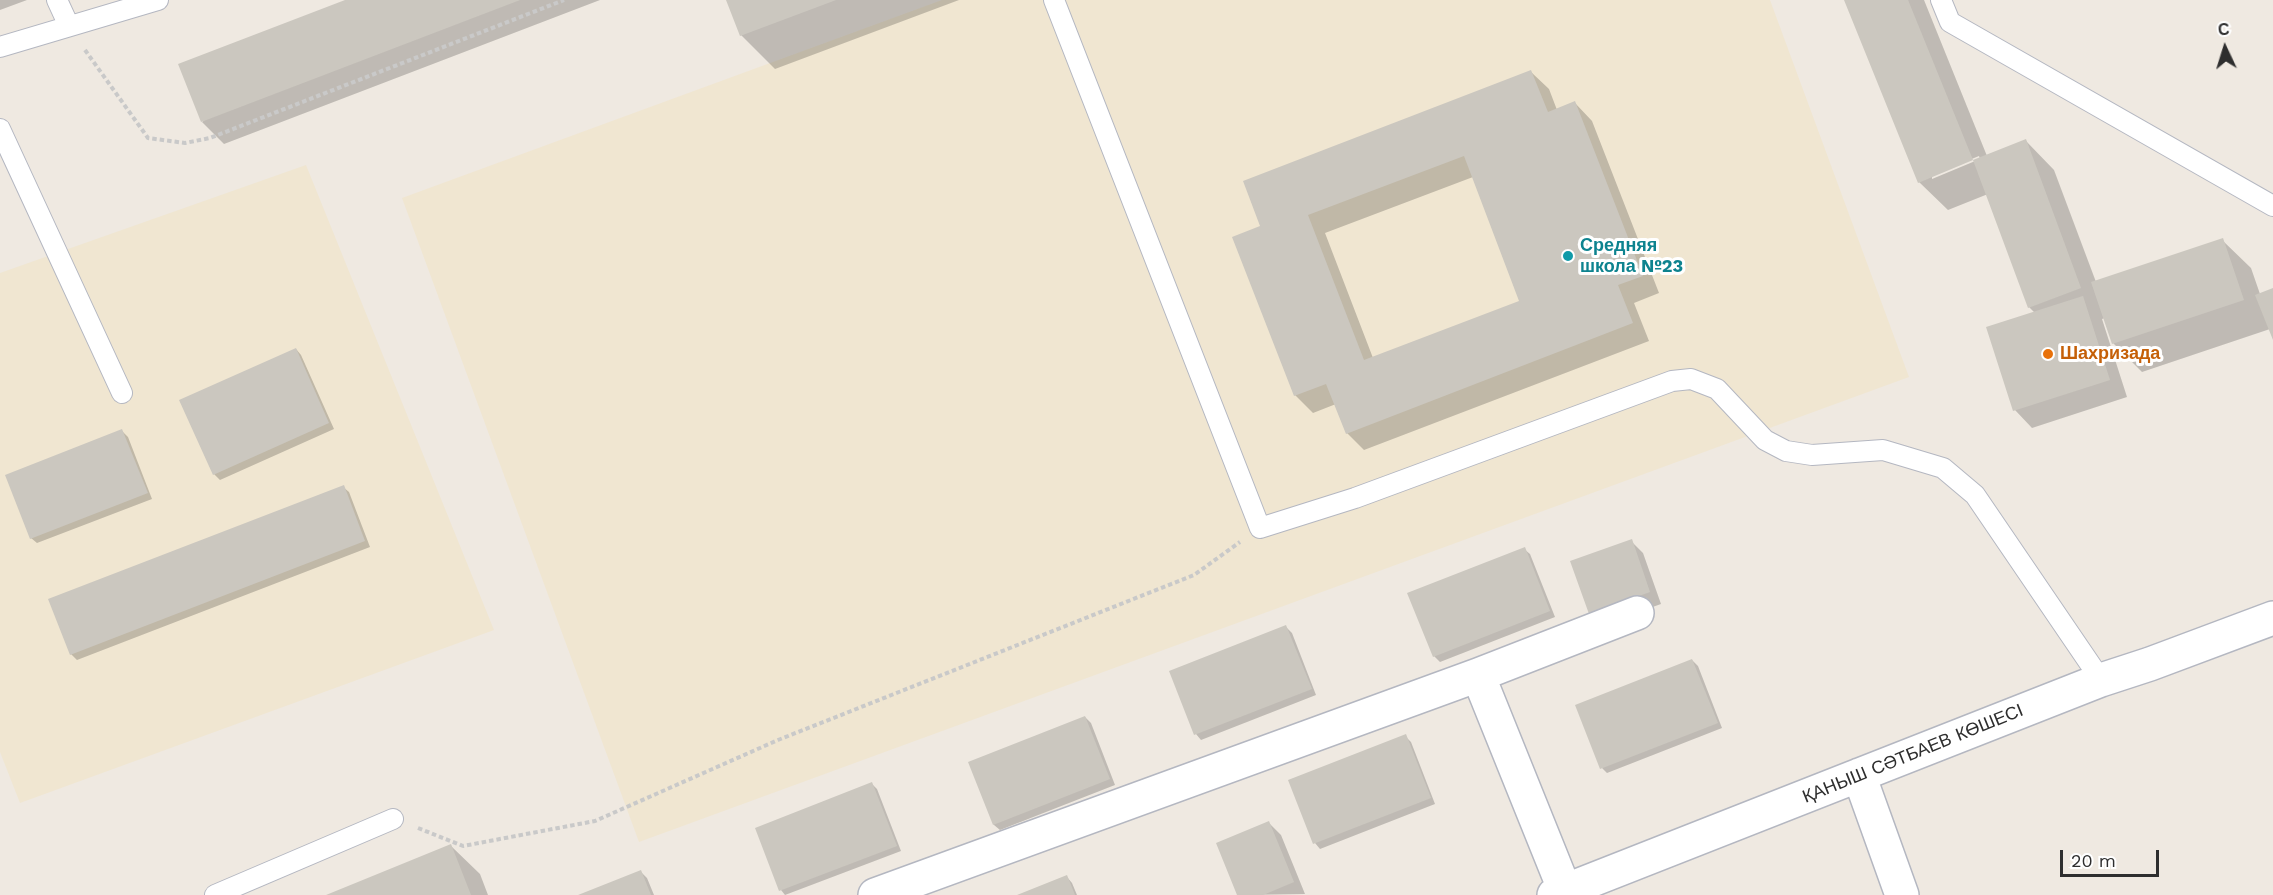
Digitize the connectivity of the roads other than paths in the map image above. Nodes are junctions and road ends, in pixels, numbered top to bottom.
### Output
1 (57, 0) edge
2 (158, 0) edge
3 (1054, 0) edge
4 (1941, 0) edge
5 (69, 26) junction
6 (0, 46) edge
7 (0, 129) edge
8 (2273, 206) edge
9 (122, 393) dead end
10 (1637, 612) dead end
11 (2273, 618) edge
12 (1478, 675) junction
13 (2101, 680) junction
14 (1859, 776) junction
15 (393, 819) road end
16 (1560, 893) edge
17 (215, 895) edge
18 (875, 895) edge
19 (1902, 895) edge

1 - 5 lane
2 - 5 lane
3 - 13 lane
4 - 8 lane
5 - 6 lane
7 - 9 lane
10 - 12 street
11 - 13 street, ҚАНЫШ СӘТБАЕВ КӨШЕСІ
12 - 16 street
12 - 18 street
13 - 14 street, ҚАНЫШ СӘТБАЕВ КӨШЕСІ
14 - 16 street, ҚАНЫШ СӘТБАЕВ КӨШЕСІ
14 - 19 street
15 - 17 lane

